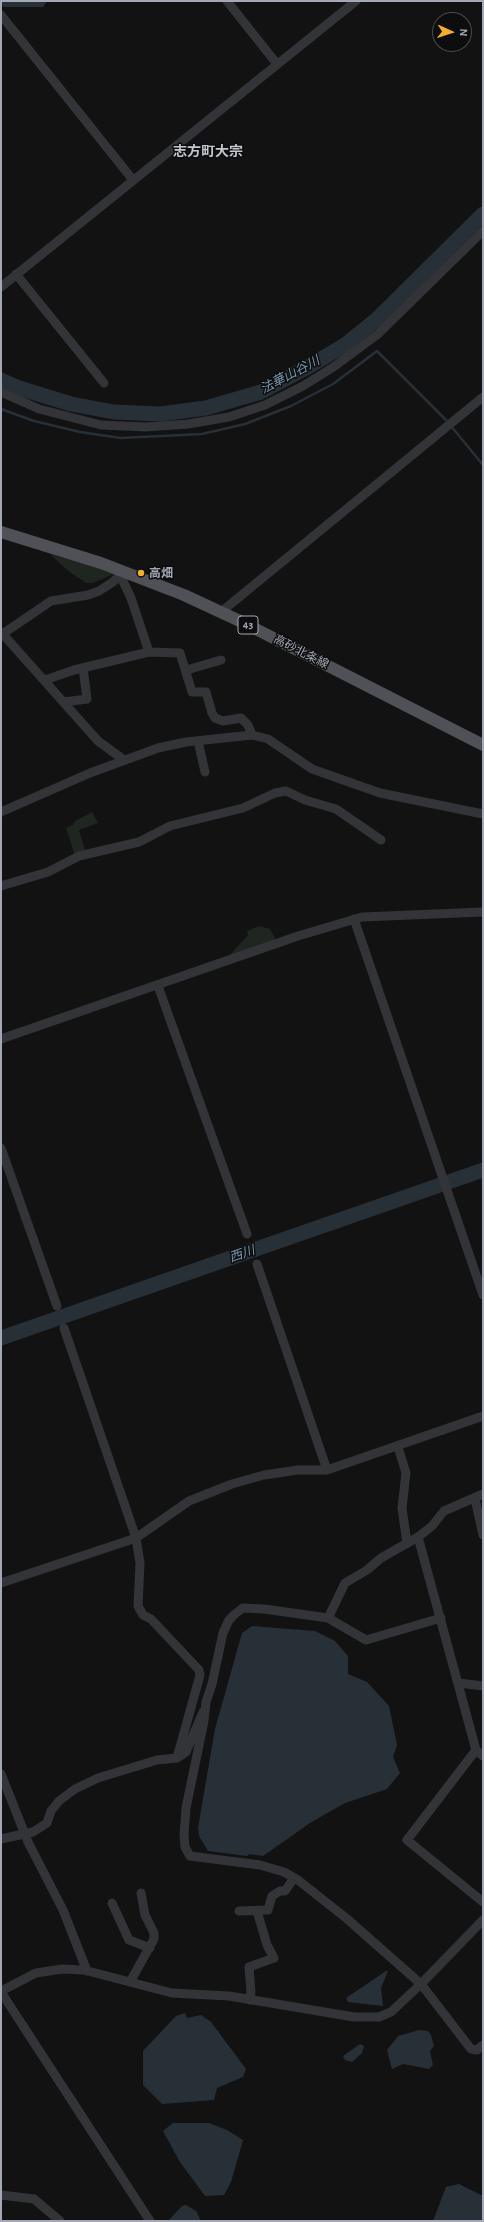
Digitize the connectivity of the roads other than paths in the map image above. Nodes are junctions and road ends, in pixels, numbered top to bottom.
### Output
1 (227, 1) edge
2 (356, 1) edge
3 (1, 15) edge
4 (277, 64) junction
5 (133, 180) junction
6 (483, 230) edge
7 (16, 274) junction
8 (1, 286) edge
9 (104, 383) dead end
10 (1, 392) edge
11 (483, 398) edge
12 (1, 532) edge
13 (124, 571) junction
14 (221, 612) junction
15 (2, 634) edge
16 (149, 652) junction
17 (221, 660) dead end
18 (82, 668) junction
19 (186, 672) junction
20 (45, 680) junction
21 (64, 702) junction
22 (252, 735) junction
23 (198, 741) junction
24 (483, 745) edge
25 (124, 760) junction
26 (205, 772) dead end
27 (1, 812) edge
28 (483, 814) edge
29 (381, 840) dead end
30 (1, 886) edge
31 (483, 912) edge
32 (354, 919) junction
33 (158, 986) junction
34 (1, 1039) edge
35 (1, 1148) edge
36 (247, 1234) dead end
37 (258, 1264) dead end
38 (483, 1295) edge
39 (57, 1306) dead end
40 (64, 1328) dead end
41 (483, 1416) edge
42 (398, 1447) junction
43 (327, 1470) junction
44 (479, 1496) edge
45 (483, 1535) edge
46 (418, 1537) junction
47 (136, 1538) junction
48 (407, 1543) junction
49 (1, 1583) edge
50 (328, 1618) junction
51 (441, 1618) junction
52 (459, 1683) junction
53 (483, 1686) edge
54 (205, 1710) junction
55 (476, 1750) junction
56 (483, 1756) edge
57 (177, 1758) junction
58 (1, 1774) edge
59 (25, 1834) junction
60 (1, 1839) edge
61 (294, 1878) junction
62 (141, 1893) dead end
63 (483, 1902) edge
64 (112, 1903) dead end
65 (239, 1911) dead end
66 (257, 1911) junction
67 (483, 1920) edge
68 (150, 1948) junction
69 (87, 1970) junction
70 (130, 1982) junction
71 (421, 1984) junction
72 (1, 1991) edge
73 (250, 2000) junction
74 (483, 2045) edge
75 (1, 2195) edge
76 (60, 2221) edge
77 (150, 2221) edge

1 - 4 street
2 - 4 street
3 - 5 street
4 - 5 street
5 - 7 street
6 - 10 street
7 - 8 street
7 - 9 street
11 - 14 street
12 - 13 main road, 高砂北条線 / 43
13 - 14 main road, 高砂北条線 / 43
13 - 15 street
13 - 16 street
14 - 24 main road, 高砂北条線 / 43
15 - 20 street
16 - 18 street
16 - 19 street
17 - 19 street
18 - 20 street
18 - 21 street
19 - 22 street
20 - 21 street
21 - 25 street
22 - 23 street
22 - 28 street
23 - 25 street
23 - 26 street
25 - 27 street
29 - 30 street
31 - 32 street
32 - 33 street
32 - 38 street
33 - 34 street
33 - 36 street
35 - 39 street
37 - 43 street
40 - 47 street
41 - 42 street
42 - 43 street
42 - 48 street
43 - 47 street
44 - 45 street
44 - 46 street
46 - 48 street
46 - 51 street
47 - 49 street
47 - 57 street
48 - 50 street
50 - 51 street
50 - 54 street
51 - 52 street
52 - 53 street
52 - 55 street
54 - 57 street
54 - 61 street
55 - 56 street
55 - 63 street
57 - 59 street
58 - 59 street
59 - 60 street
59 - 69 street
61 - 66 street
61 - 71 street
62 - 68 street
64 - 68 street
65 - 66 street
66 - 73 street
67 - 71 street
68 - 70 street
69 - 70 street
69 - 72 street
70 - 73 street
71 - 73 street
71 - 74 street
72 - 77 street
75 - 76 street

